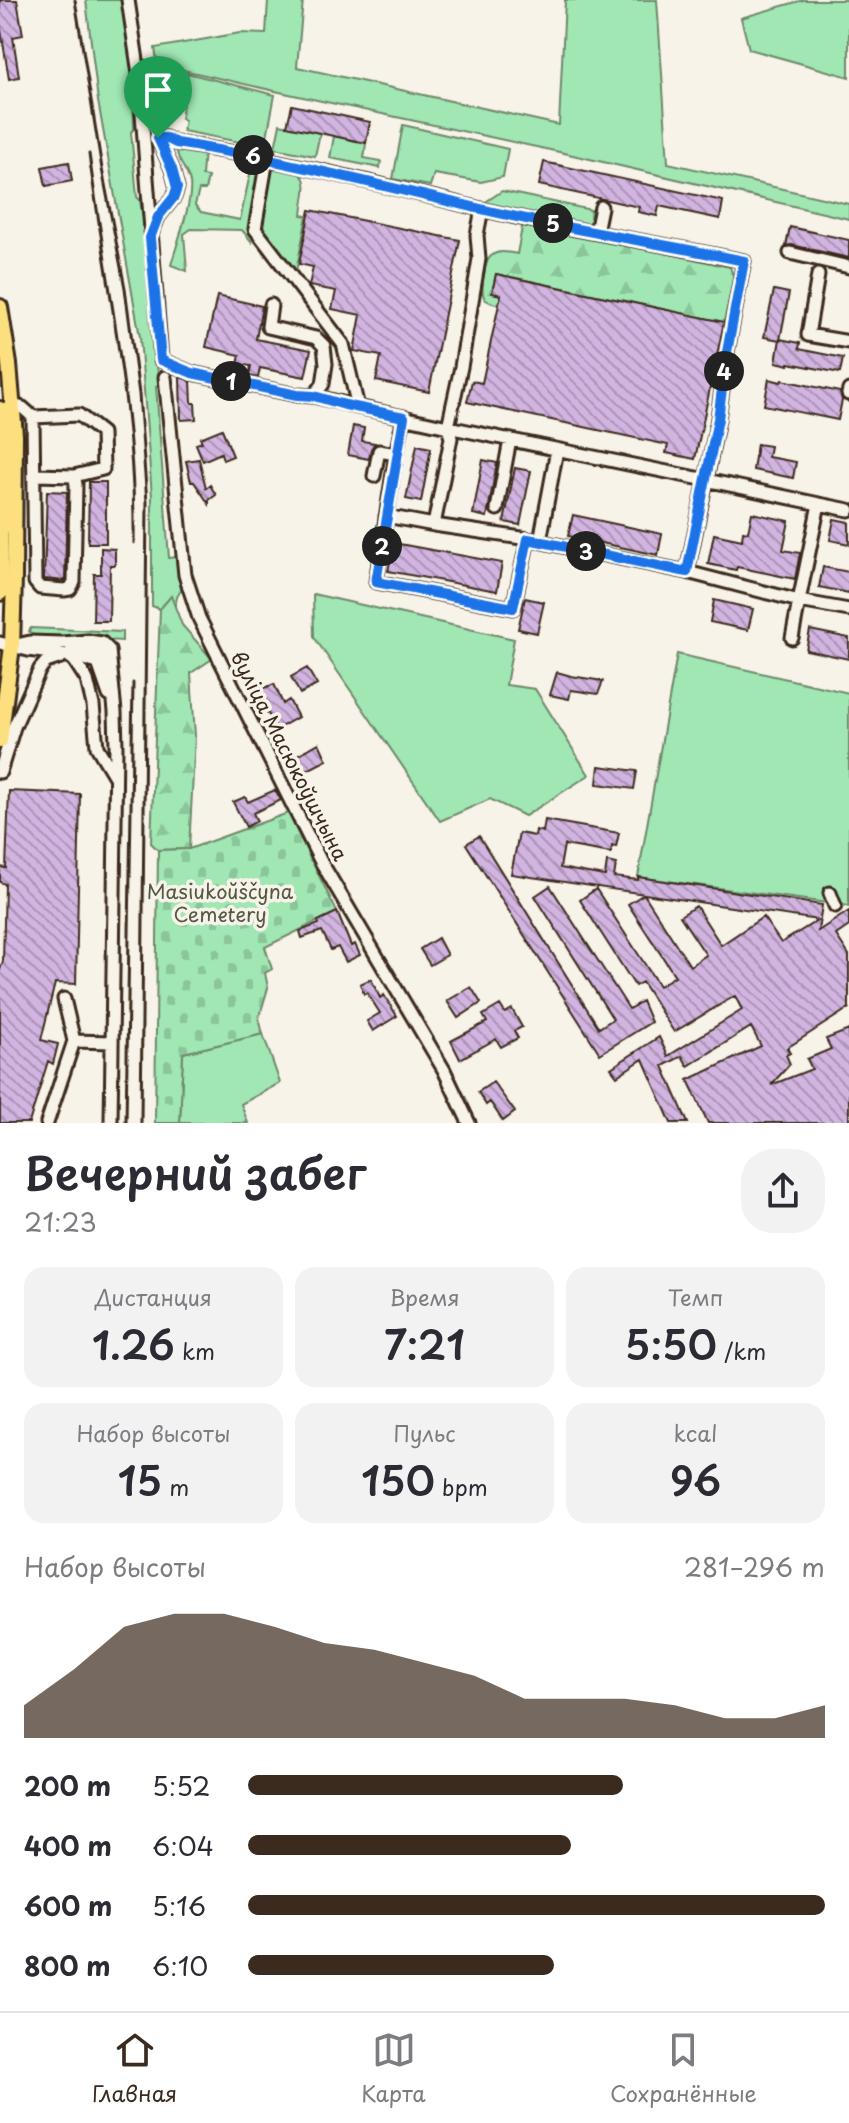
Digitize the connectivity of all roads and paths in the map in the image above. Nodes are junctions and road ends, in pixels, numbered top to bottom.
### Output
1 (128, 0) edge
2 (139, 74) junction
3 (158, 138) junction
4 (268, 155) junction
5 (601, 207) dead end
6 (482, 209) junction
7 (153, 215) junction
8 (596, 232) junction
9 (790, 253) dead end
10 (849, 267) edge
11 (818, 275) dead end
12 (271, 305) dead end
13 (0, 307) edge
14 (849, 342) edge
15 (165, 377) dead end
16 (314, 396) junction
17 (6, 407) edge
18 (358, 407) junction
19 (33, 417) junction
20 (404, 417) junction
21 (448, 427) junction
22 (510, 440) junction
23 (557, 450) junction
24 (396, 454) junction
25 (35, 475) junction
26 (74, 476) junction
27 (374, 476) dead end
28 (706, 480) junction
29 (819, 504) junction
30 (497, 509) dead end
31 (849, 510) edge
32 (386, 516) junction
33 (434, 525) junction
34 (0, 535) edge
35 (534, 540) junction
36 (687, 572) junction
37 (0, 593) edge
38 (799, 601) junction
39 (849, 610) edge
40 (792, 638) dead end
41 (62, 643) junction
42 (6, 644) edge
43 (67, 655) junction
44 (115, 712) junction
45 (0, 741) edge
46 (0, 772) edge
47 (115, 777) junction
48 (830, 893) dead end
49 (835, 906) dead end
50 (64, 999) dead end
51 (74, 1041) junction
52 (112, 1042) junction
53 (47, 1123) edge
54 (111, 1123) edge
55 (469, 1123) edge

1 - 2 street
2 - 3 street
2 - 7 street
3 - 4 street
3 - 7 street
4 - 6 street
4 - 18 street
5 - 8 street
6 - 8 street
6 - 21 street
7 - 16 street
8 - 28 street
9 - 10 street
11 - 14 street
12 - 16 street
13 - 17 main road
15 - 55 street, вуліца Масюкоўшчына
16 - 18 street
17 - 19 street
17 - 34 main road
17 - 42 main road
18 - 20 street
19 - 25 street
19 - 26 street
20 - 21 street
20 - 24 street
21 - 22 street
21 - 33 street
22 - 23 street
22 - 30 street
23 - 28 street
23 - 35 street
24 - 27 street
24 - 32 street
25 - 26 street
25 - 26 street
28 - 29 street
28 - 36 street
29 - 31 street
29 - 38 street
32 - 33 street
32 - 35 street
33 - 35 street
34 - 37 main road
35 - 36 street
36 - 38 street
38 - 39 street
38 - 40 street
41 - 42 street
41 - 44 street
41 - 44 street
42 - 43 street
42 - 45 main road
43 - 46 street
43 - 47 street
44 - 47 street
47 - 52 street
48 - 49 street
50 - 51 street
51 - 52 street
51 - 53 street
52 - 54 street

